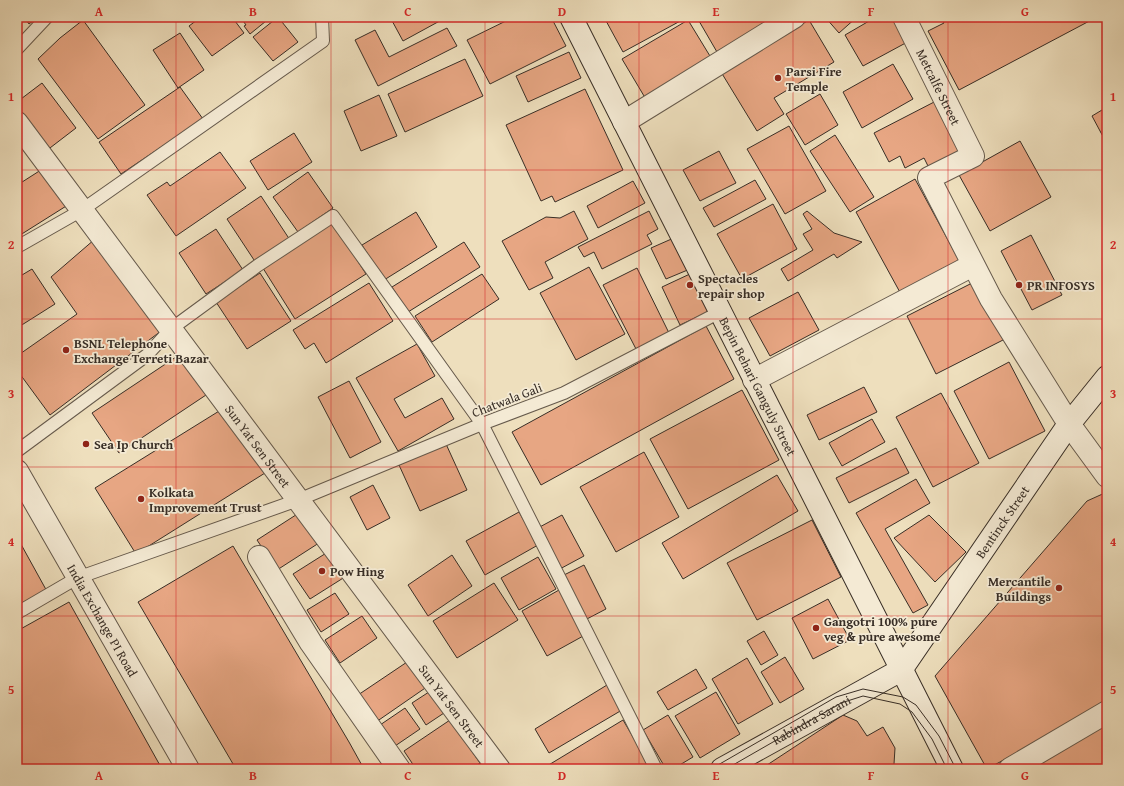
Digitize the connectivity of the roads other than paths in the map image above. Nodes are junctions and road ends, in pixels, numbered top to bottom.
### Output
1 (47, 17) edge
2 (322, 17) edge
3 (571, 17) edge
4 (794, 17) edge
5 (904, 17) edge
6 (17, 49) edge
7 (624, 122) junction
8 (17, 123) edge
9 (82, 210) junction
10 (17, 247) edge
11 (973, 265) junction
12 (720, 312) junction
13 (171, 329) junction
14 (1107, 377) edge
15 (754, 380) junction
16 (482, 424) junction
17 (1069, 424) junction
18 (17, 451) edge
19 (17, 471) edge
20 (1107, 476) edge
21 (298, 500) junction
22 (259, 557) dead end
23 (77, 578) junction
24 (17, 613) edge
25 (901, 670) junction
26 (1107, 712) edge
27 (188, 769) edge
28 (399, 769) edge
29 (499, 769) edge
30 (656, 769) edge
31 (722, 769) edge
32 (952, 769) edge
33 (1010, 769) edge

1 - 6 lane
2 - 9 lane
3 - 7 street, Bepin Behari Ganguly Street
4 - 7 street
5 - 11 street, Metcalfe Street
7 - 12 street, Bepin Behari Ganguly Street
8 - 9 street, Sun Yat Sen Street
9 - 10 lane
9 - 13 street, Sun Yat Sen Street
11 - 15 street
11 - 17 street
12 - 15 street, Bepin Behari Ganguly Street
12 - 16 lane, Chatwala Gali
13 - 16 lane
13 - 18 lane
13 - 21 street, Sun Yat Sen Street
14 - 17 street, Bentinck Street
15 - 25 street, Bepin Behari Ganguly Street
16 - 21 lane, Chatwala Gali
16 - 30 lane
17 - 20 street
17 - 25 street, Bentinck Street
19 - 23 street, India Exchange PI Road
21 - 23 lane, Chatwala Gali
21 - 29 street, Sun Yat Sen Street
22 - 28 street
23 - 24 lane, Chatwala Gali
23 - 27 street, India Exchange PI Road
25 - 31 street, Rabindra Sarani
25 - 32 street, Bepin Behari Ganguly Street
26 - 33 street

